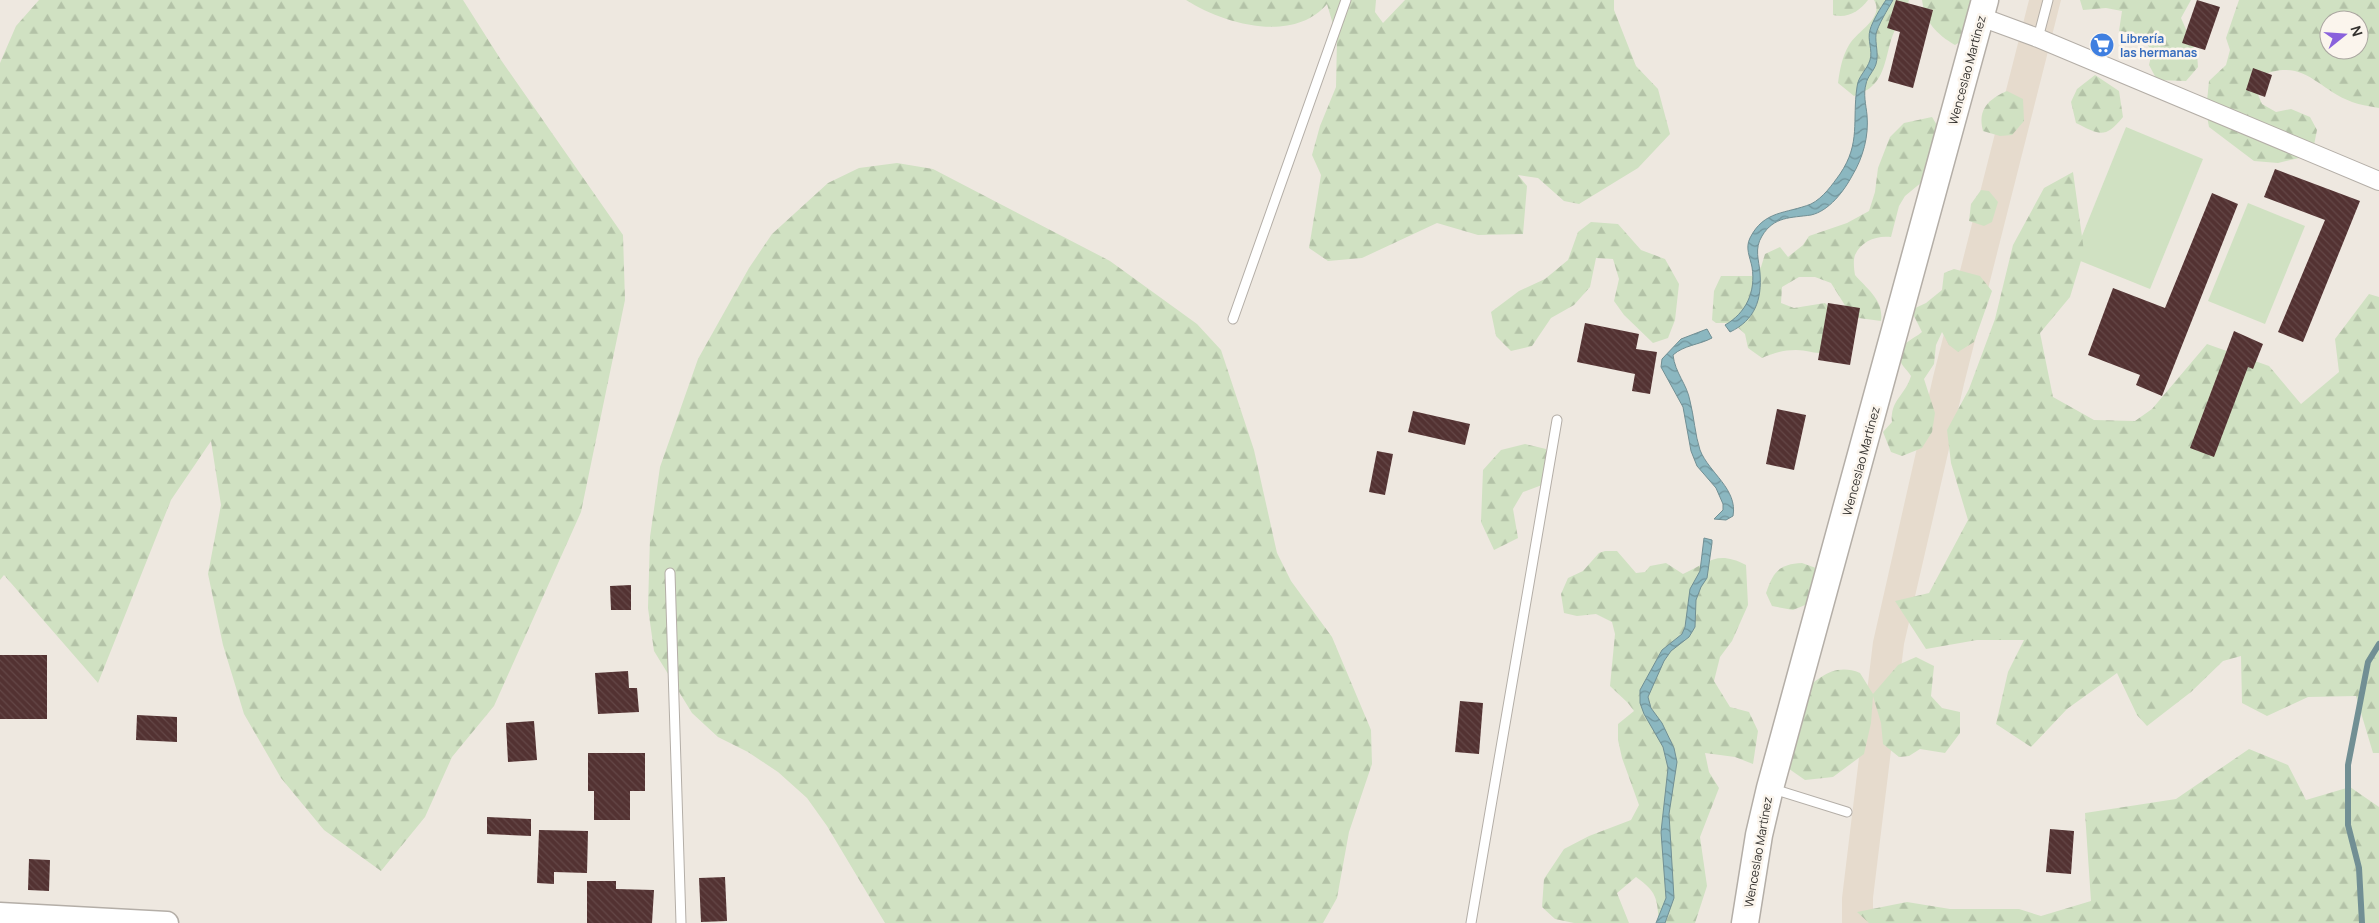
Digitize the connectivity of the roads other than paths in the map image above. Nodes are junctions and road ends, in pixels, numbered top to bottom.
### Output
1 (1346, 0) edge
2 (2048, 0) edge
3 (1983, 9) edge
4 (2038, 38) junction
5 (2379, 181) edge
6 (1233, 319) dead end
7 (1557, 420) dead end
8 (670, 573) dead end
9 (1770, 788) junction
10 (1847, 812) dead end
11 (0, 914) edge
12 (166, 923) edge
13 (682, 923) edge
14 (1471, 923) edge
15 (1745, 923) edge

1 - 6 lane
2 - 4 lane
3 - 4 street
3 - 9 main road, Wenceslao Martínez
4 - 5 street
7 - 14 lane
8 - 13 lane
9 - 10 lane
9 - 15 main road, Wenceslao Martínez
11 - 12 street

